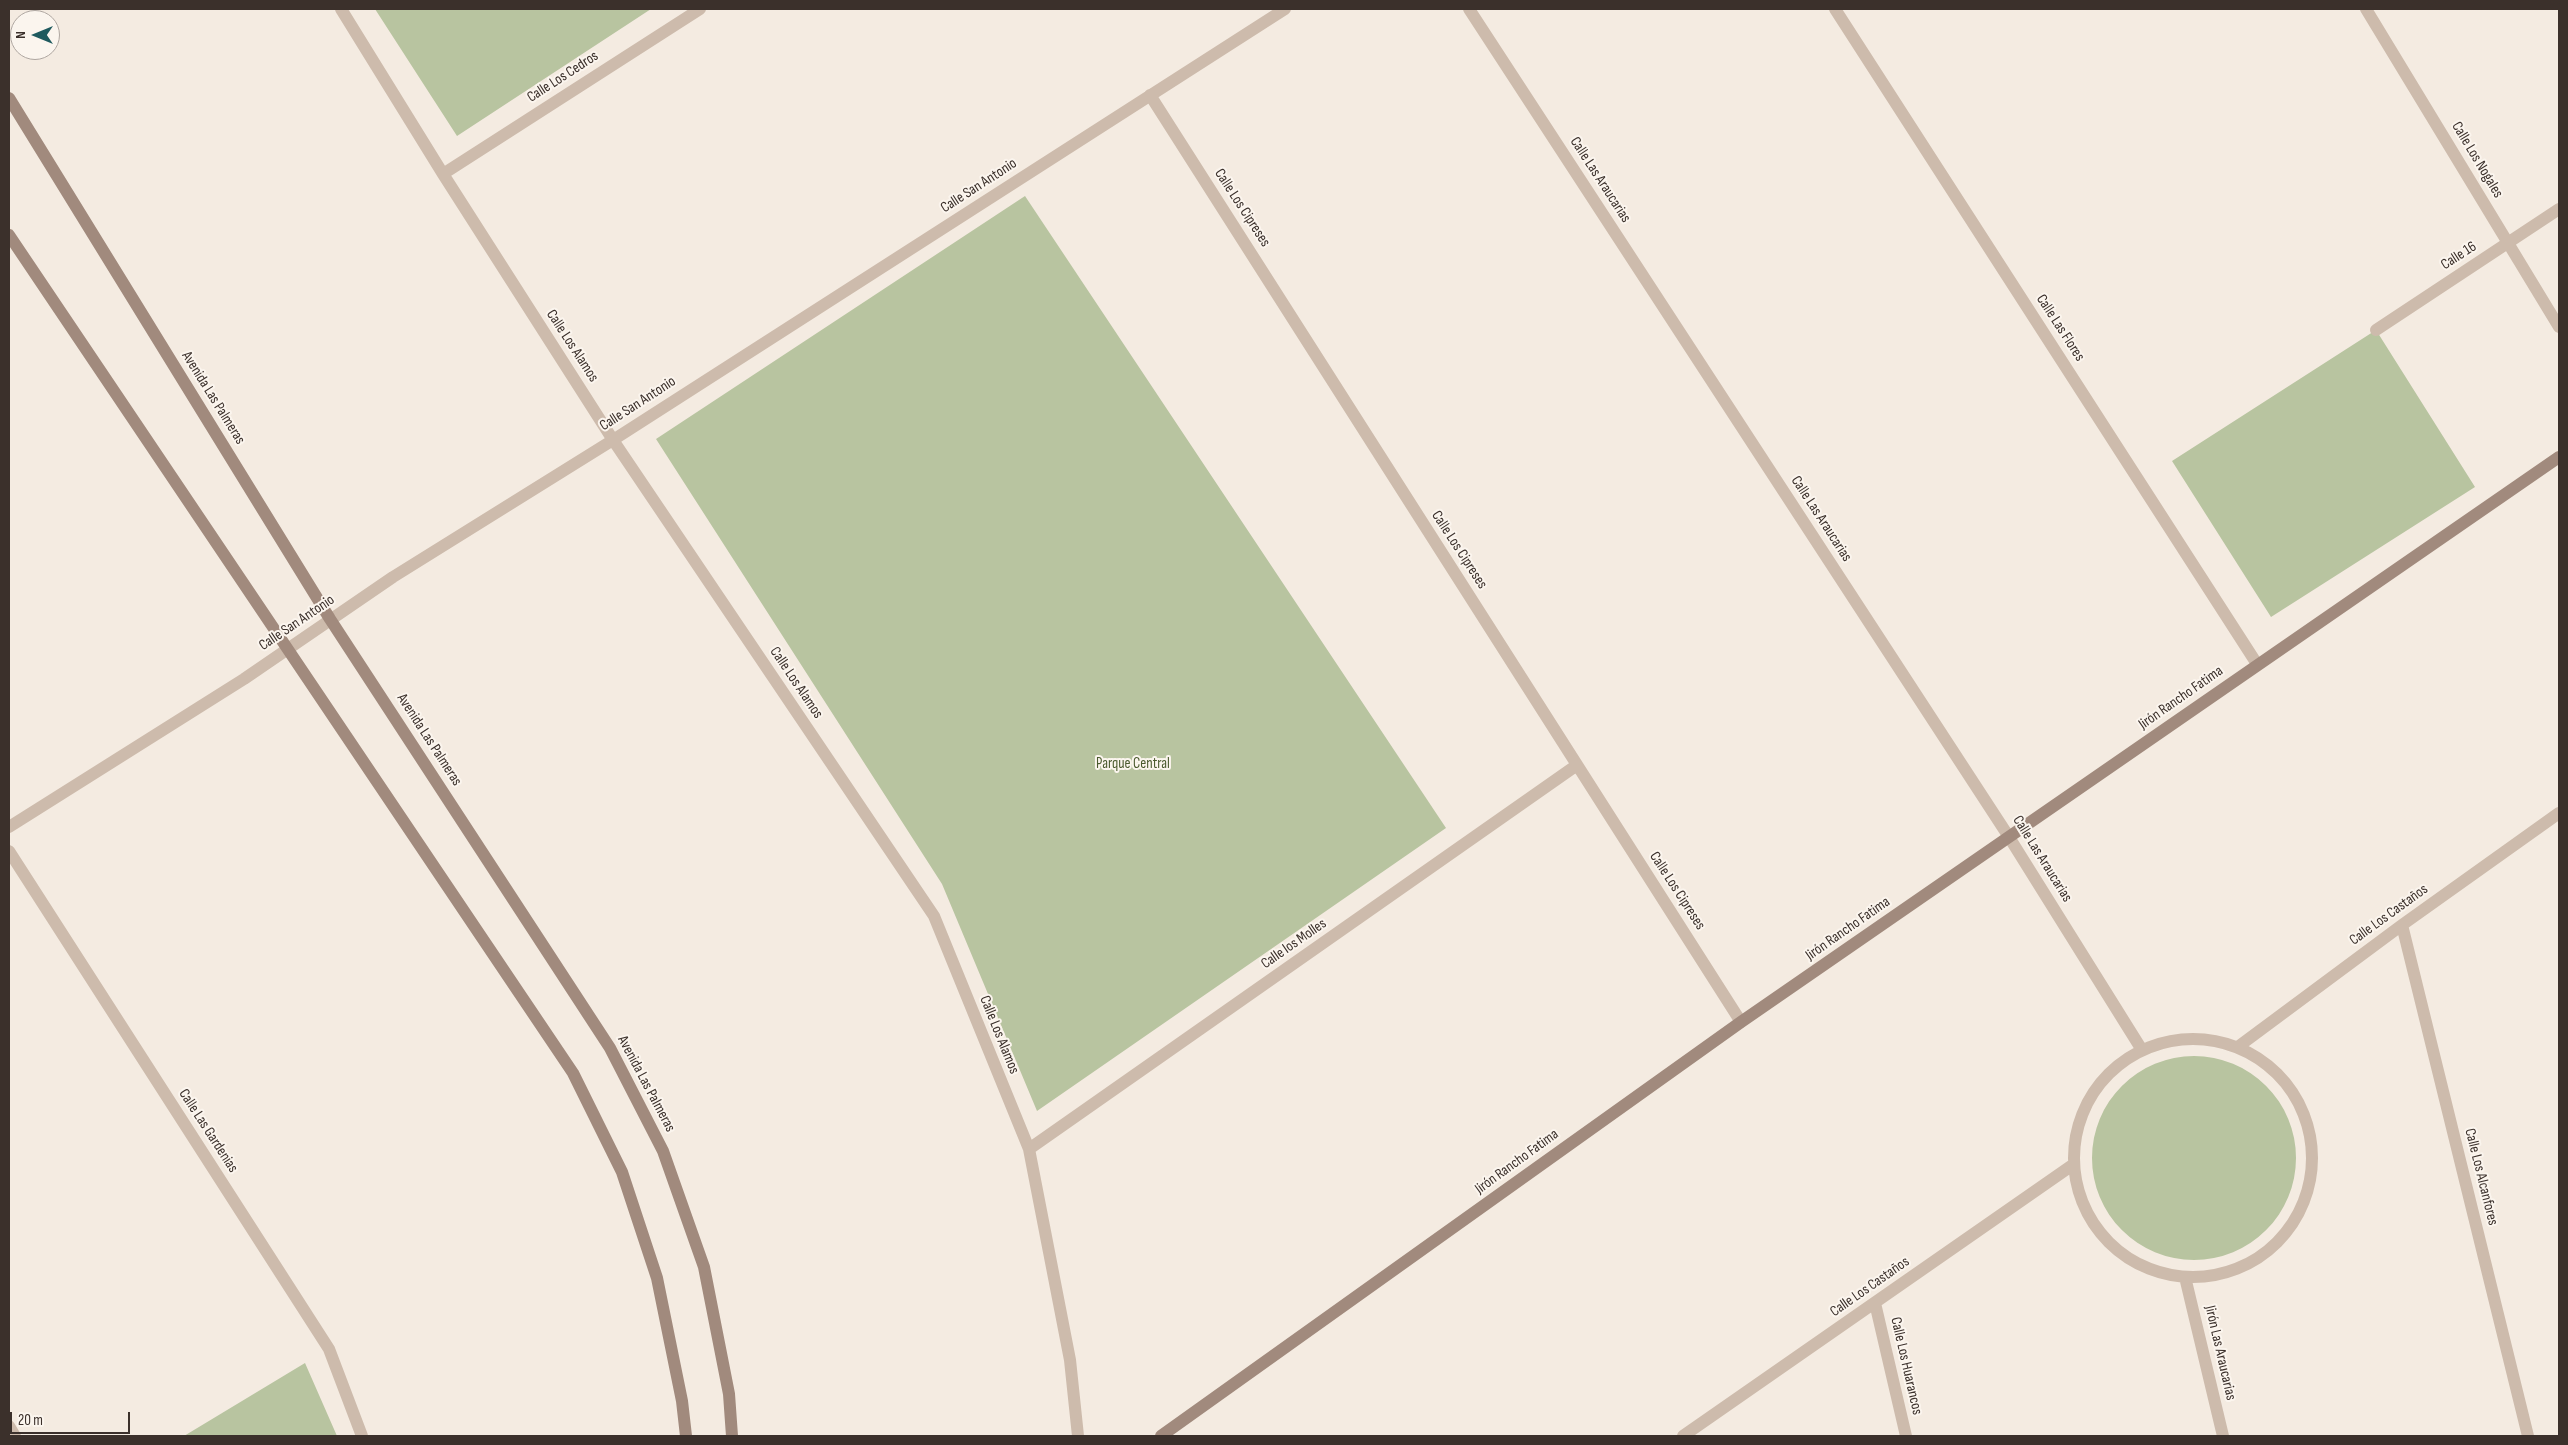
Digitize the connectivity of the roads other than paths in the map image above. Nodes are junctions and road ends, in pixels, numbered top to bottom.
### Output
1 (341, 9) edge
2 (700, 9) edge
3 (1285, 9) edge
4 (1468, 9) edge
5 (1835, 9) edge
6 (2366, 9) edge
7 (1150, 95) junction
8 (9, 98) edge
9 (443, 174) junction
10 (2559, 209) edge
11 (9, 235) edge
12 (2508, 243) junction
13 (2559, 327) edge
14 (2376, 330) dead end
15 (613, 440) junction
16 (2559, 457) edge
17 (330, 619) junction
18 (286, 649) junction
19 (2257, 664) junction
20 (1578, 765) junction
21 (2559, 813) edge
22 (9, 827) edge
23 (2009, 837) junction
24 (9, 852) edge
25 (2402, 925) junction
26 (1741, 1022) junction
27 (2239, 1046) junction
28 (2142, 1050) junction
29 (1029, 1149) junction
30 (2074, 1164) junction
31 (2186, 1277) junction
32 (1875, 1303) junction
33 (9, 1426) edge
34 (15, 1436) edge
35 (362, 1436) edge
36 (686, 1436) edge
37 (732, 1436) edge
38 (1078, 1436) edge
39 (1161, 1436) edge
40 (1684, 1436) edge
41 (1906, 1436) edge
42 (2223, 1436) edge
43 (2528, 1436) edge

1 - 9 street, Calle Los Alamos
2 - 9 street, Calle Los Cedros
3 - 7 street, Calle San Antonio
4 - 23 street, Calle Las Araucarias
5 - 19 street, Calle Las Flores
6 - 12 street, Calle Los Nogales
7 - 15 street, Calle San Antonio
7 - 20 street, Calle Los Cipreses
8 - 17 street, Avenida Las Palmeras
9 - 15 street, Calle Los Alamos
10 - 12 street, Calle 16
11 - 18 street
12 - 13 street, Calle Los Nogales
12 - 14 street, Calle 16
15 - 17 street, Calle San Antonio
15 - 29 street, Calle Los Alamos
16 - 19 street, Jirón Rancho Fatima
17 - 18 street, Calle San Antonio
17 - 37 street, Avenida Las Palmeras
18 - 22 street, Calle San Antonio
18 - 36 street
19 - 23 street, Jirón Rancho Fatima
20 - 26 street, Calle Los Cipreses
20 - 29 street, Calle los Molles
21 - 25 street, Calle Los Castaños
23 - 26 street, Jirón Rancho Fatima
23 - 28 street, Calle Las Araucarias
24 - 35 street, Calle Las Gardenias
25 - 27 street, Calle Los Castaños
25 - 43 street, Calle Los Alcanfores
26 - 39 street, Jirón Rancho Fatima
27 - 28 street
27 - 31 street
28 - 30 street
29 - 38 street, Calle Los Alamos
30 - 31 street
30 - 32 street, Calle Los Castaños
31 - 42 street, Jirón Las Araucarias
32 - 40 street, Calle Los Castaños
32 - 41 street, Calle Los Huarancos
33 - 34 street

